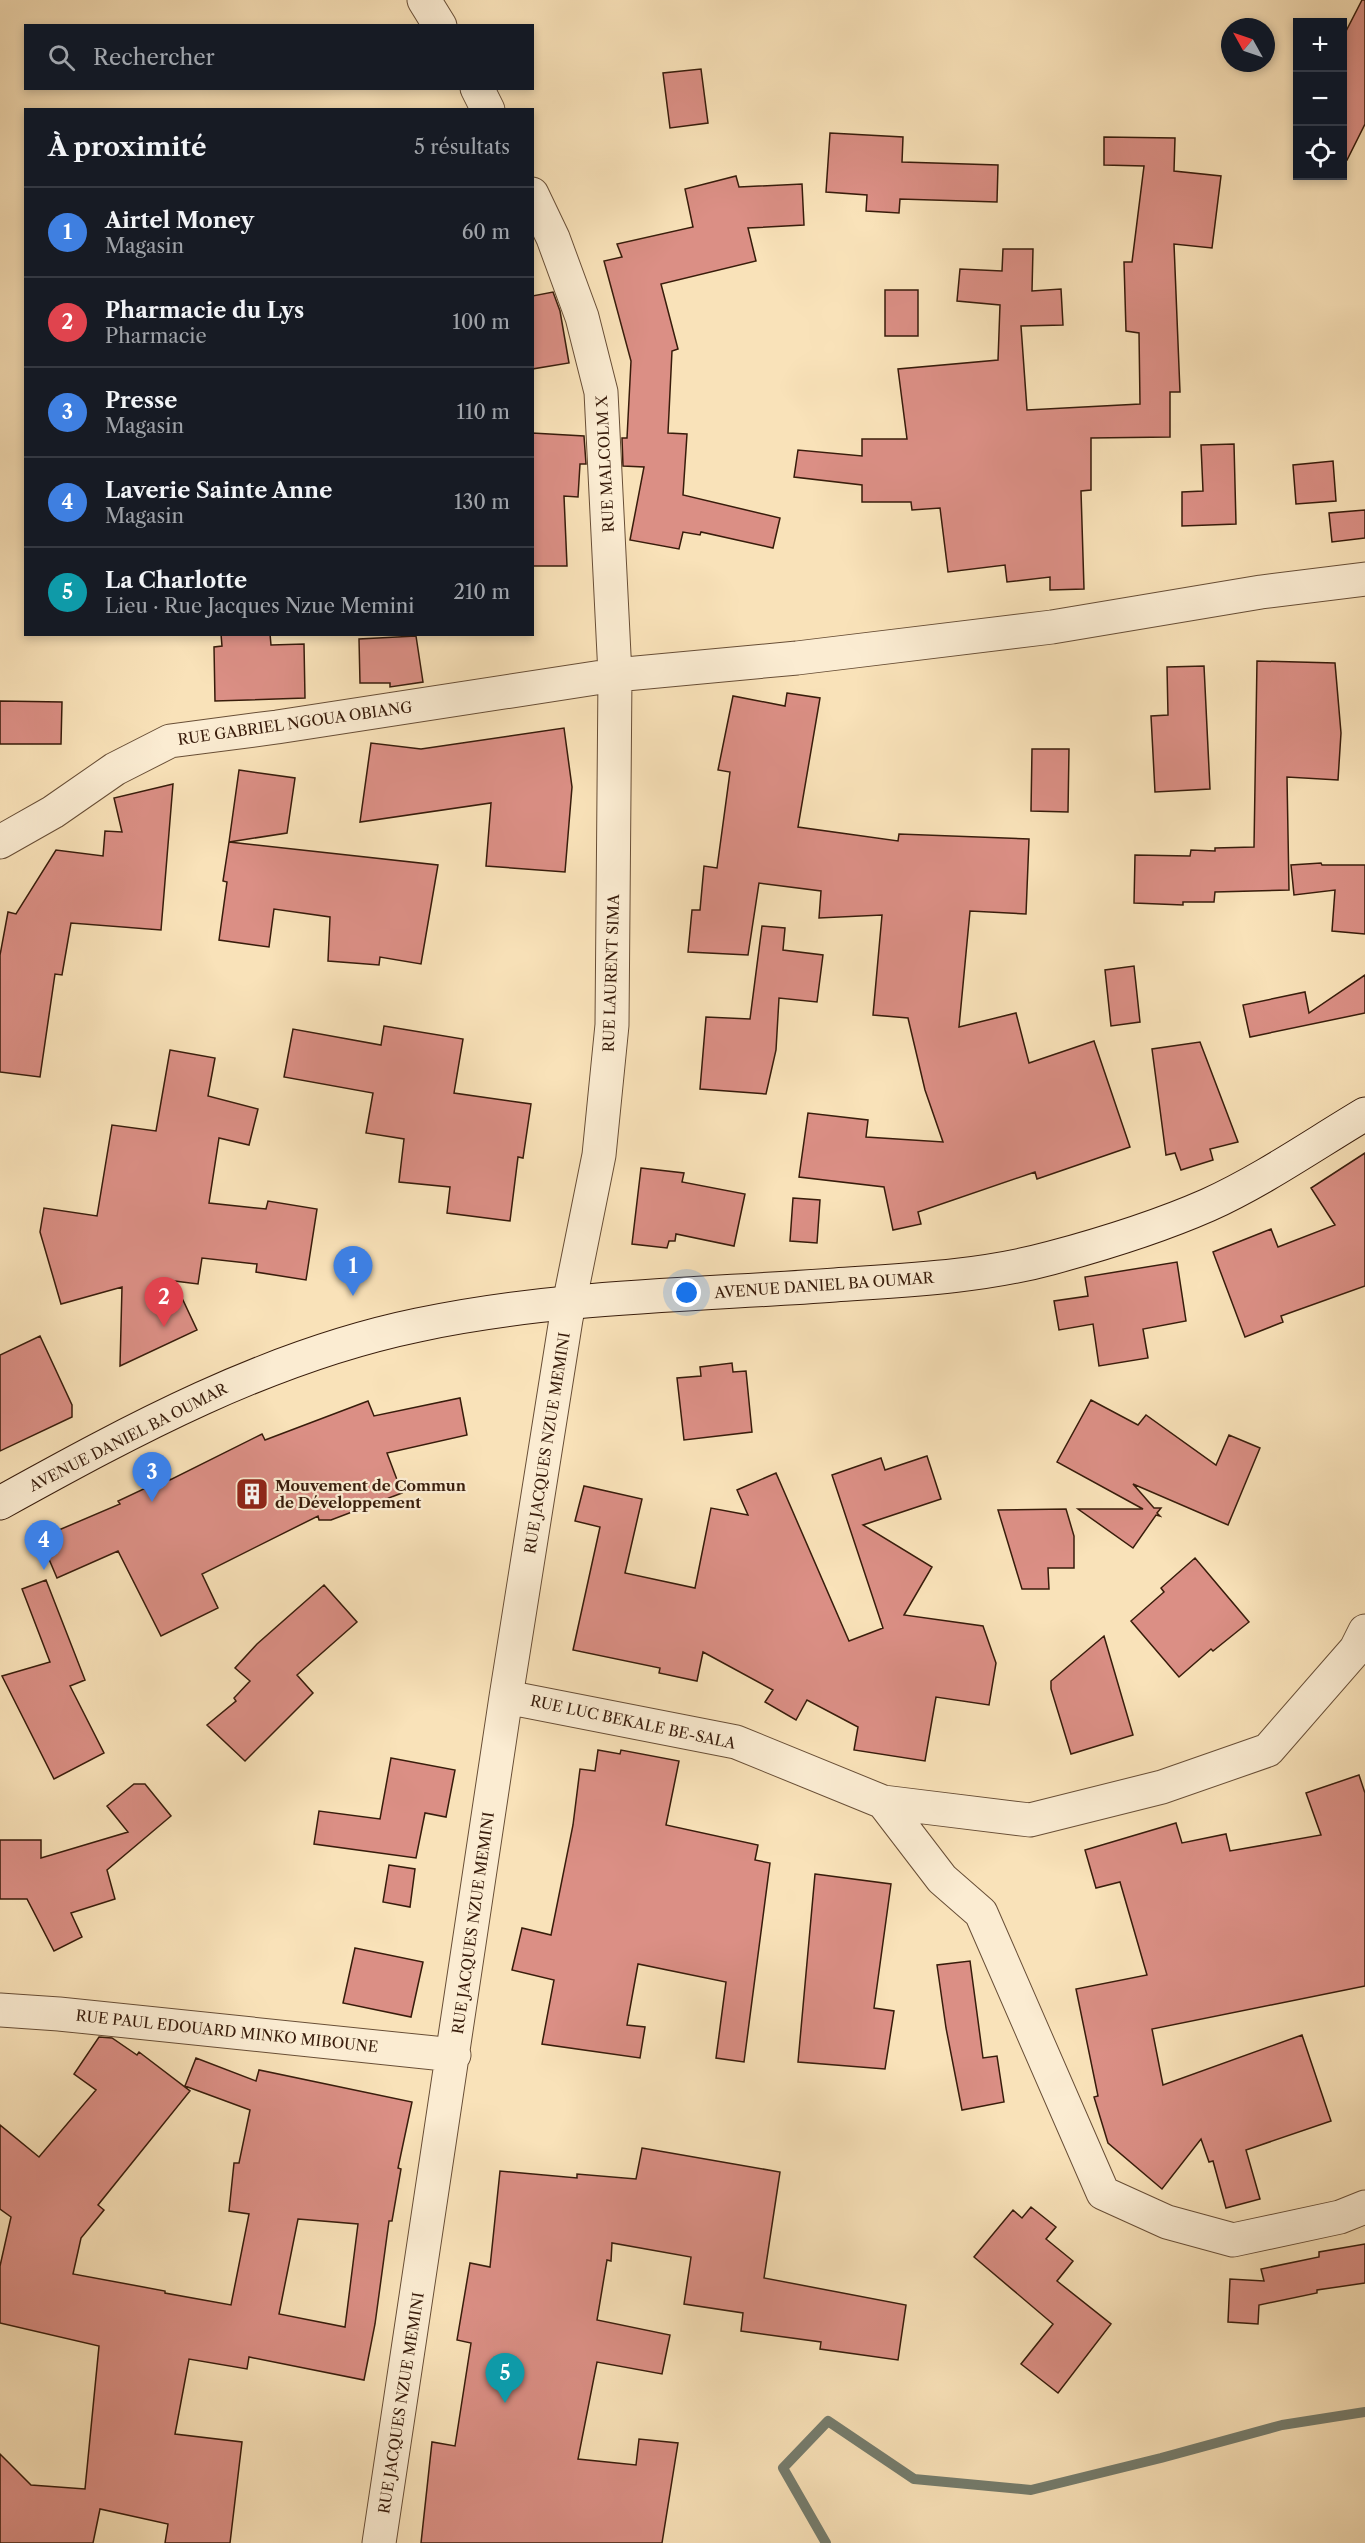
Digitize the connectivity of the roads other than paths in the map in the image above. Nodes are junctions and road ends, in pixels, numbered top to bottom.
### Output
1 (424, 0) edge
2 (439, 24) edge
3 (478, 90) edge
4 (487, 108) edge
5 (534, 198) edge
6 (1365, 579) edge
7 (615, 675) junction
8 (0, 842) edge
9 (1365, 1114) edge
10 (570, 1303) junction
11 (0, 1503) edge
12 (1365, 1631) edge
13 (506, 1697) junction
14 (883, 1802) junction
15 (0, 2010) edge
16 (454, 2055) junction
17 (1365, 2207) edge
18 (379, 2543) edge

1 - 2 street
3 - 4 street
5 - 7 street, RUE MALCOLM X
6 - 7 street, RUE GABRIEL NGOUA OBIANG
7 - 8 street, RUE GABRIEL NGOUA OBIANG
7 - 10 street, RUE LAURENT SIMA
9 - 10 street, AVENUE DANIEL BA OUMAR
10 - 11 street, AVENUE DANIEL BA OUMAR
10 - 13 street, RUE JACQUES NZUE MEMINI
12 - 14 street, RUE LUC BEKALE BE-SALA
13 - 14 street, RUE LUC BEKALE BE-SALA
13 - 16 street, RUE JACQUES NZUE MEMINI
14 - 17 street
15 - 16 street, RUE PAUL EDOUARD MINKO MIBOUNE
16 - 18 street, RUE JACQUES NZUE MEMINI

